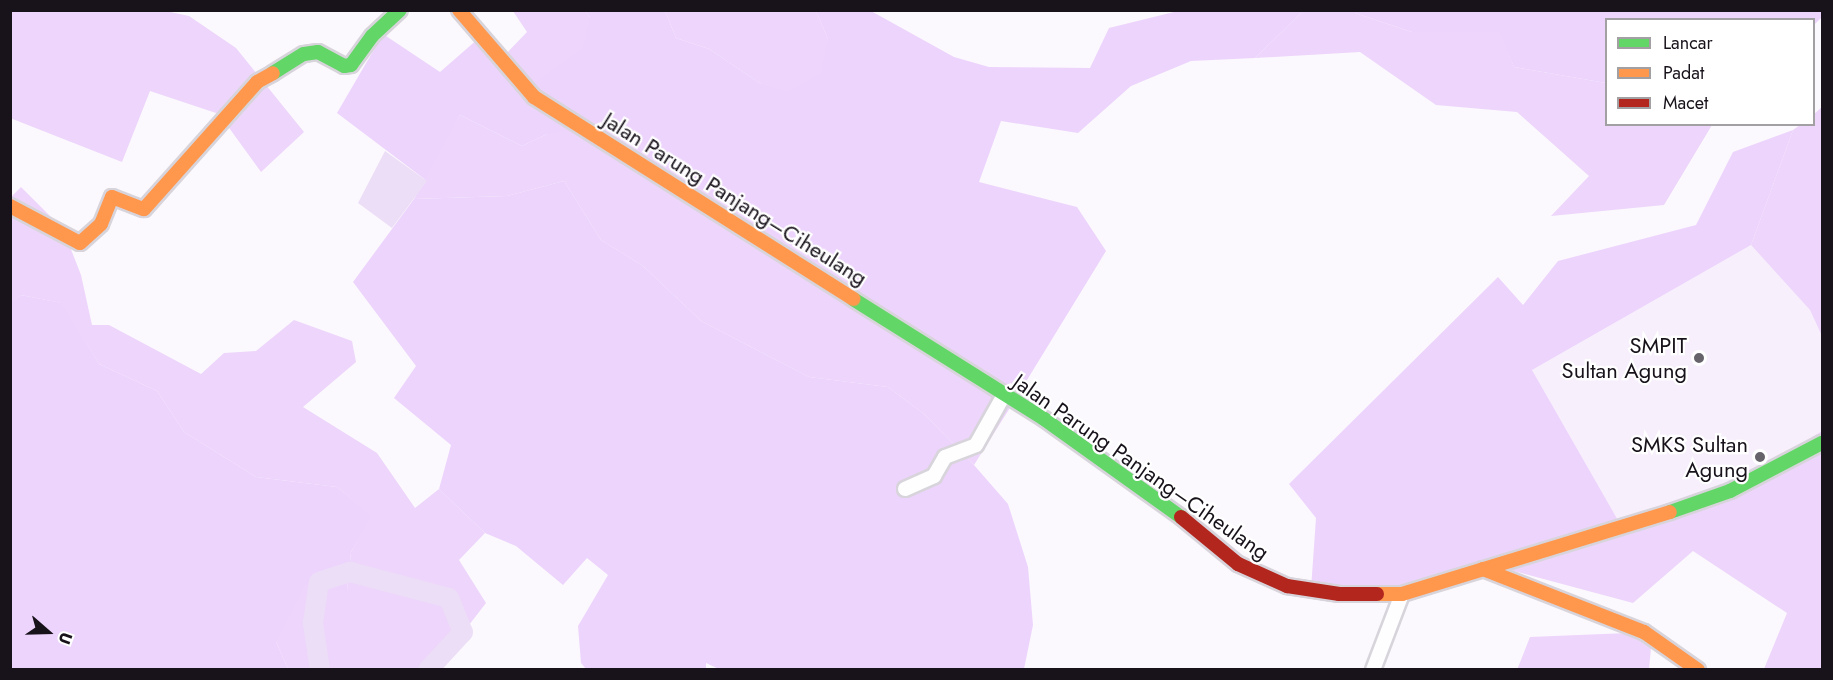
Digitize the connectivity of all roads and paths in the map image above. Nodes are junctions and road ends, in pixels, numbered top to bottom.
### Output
1 (400, 10) edge
2 (459, 10) edge
3 (10, 206) edge
4 (1004, 395) junction
5 (1822, 443) edge
6 (905, 489) dead end
7 (1483, 569) junction
8 (1402, 594) junction
9 (1373, 669) edge
10 (1698, 669) edge

1 - 3 street
2 - 4 street, Jalan Parung Panjang–Ciheulang
4 - 6 street
4 - 8 street, Jalan Parung Panjang–Ciheulang
5 - 7 street, Jalan Parung Panjang–Ciheulang
7 - 8 street, Jalan Parung Panjang–Ciheulang
7 - 10 street
8 - 9 street

